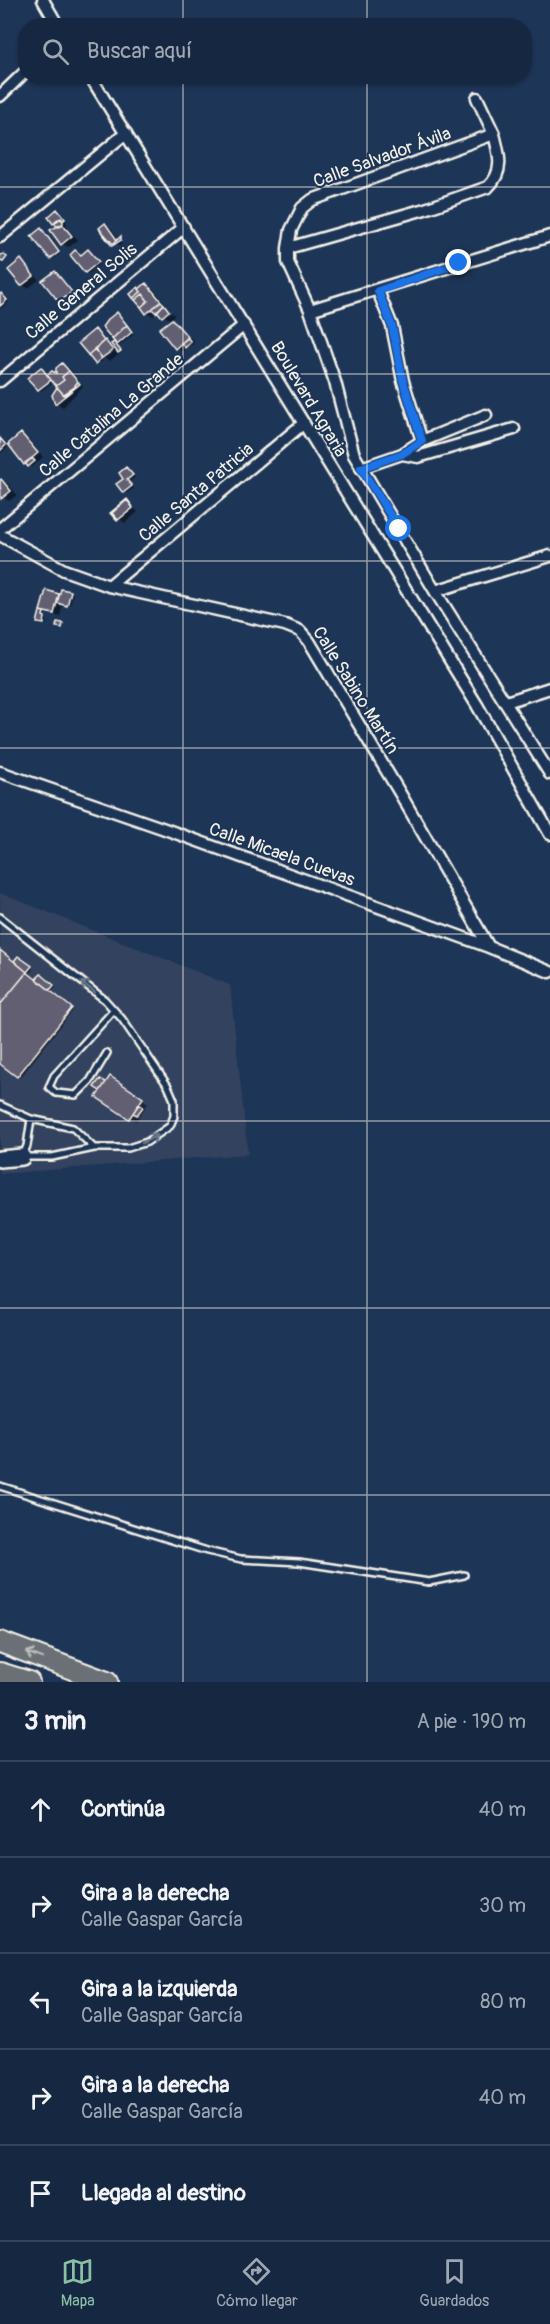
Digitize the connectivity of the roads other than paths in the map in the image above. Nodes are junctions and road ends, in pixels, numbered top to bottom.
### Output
1 (43, 0) edge
2 (53, 18) edge
3 (18, 79) edge
4 (95, 84) edge
5 (0, 96) edge
6 (477, 98) dead end
7 (126, 133) junction
8 (494, 134) junction
9 (184, 226) junction
10 (550, 236) edge
11 (0, 237) edge
12 (288, 248) junction
13 (378, 291) junction
14 (310, 310) junction
15 (244, 325) junction
16 (0, 381) edge
17 (486, 415) dead end
18 (304, 423) junction
19 (514, 429) dead end
20 (422, 441) junction
21 (402, 454) junction
22 (361, 468) junction
23 (0, 529) edge
24 (0, 535) edge
25 (550, 556) edge
26 (109, 586) junction
27 (435, 591) junction
28 (550, 688) edge
29 (506, 702) junction
30 (0, 772) edge
31 (550, 774) edge
32 (550, 834) edge
33 (0, 917) edge
34 (489, 947) junction
35 (550, 972) edge
36 (114, 1010) junction
37 (107, 1053) dead end
38 (0, 1105) edge
39 (31, 1119) junction
40 (94, 1148) junction
41 (22, 1157) junction
42 (0, 1158) edge
43 (0, 1486) edge
44 (464, 1575) dead end
45 (0, 1642) edge
46 (0, 1673) edge
47 (29, 1682) edge
48 (107, 1682) edge

1 - 2 street
3 - 5 street
4 - 7 street, Boulevard Agraria
6 - 8 street
7 - 9 street, Boulevard Agraria
7 - 11 street
8 - 12 street, Calle Salvador Ávila
8 - 12 street
9 - 15 street, Boulevard Agraria
9 - 16 street, Calle General Solis
10 - 13 street
12 - 14 street, Calle Salvador Ávila
13 - 14 street
13 - 20 street
14 - 22 street, Calle Salvador Ávila
15 - 18 street, Boulevard Agraria
15 - 23 street, Calle Catalina La Grande
17 - 20 street
18 - 26 street, Calle Santa Patricia
18 - 32 street, Boulevard Agraria
19 - 21 street
20 - 21 street
21 - 22 street
22 - 27 street, Calle Salvador Ávila
24 - 26 street, Calle Sabino Martín
25 - 27 street
26 - 34 street, Calle Sabino Martín
27 - 29 street, Calle Salvador Ávila
28 - 29 street
29 - 31 street, Calle Salvador Ávila
30 - 34 street, Calle Micaela Cuevas
36 -> 33 lane
34 - 35 street, Calle Micaela Cuevas
36 - 37 lane
40 -> 36 lane
38 - 39 lane
39 - 40 lane
39 - 41 lane
40 - 41 lane
41 - 42 street
43 - 44 lane
48 -> 45 highway
46 - 47 highway

